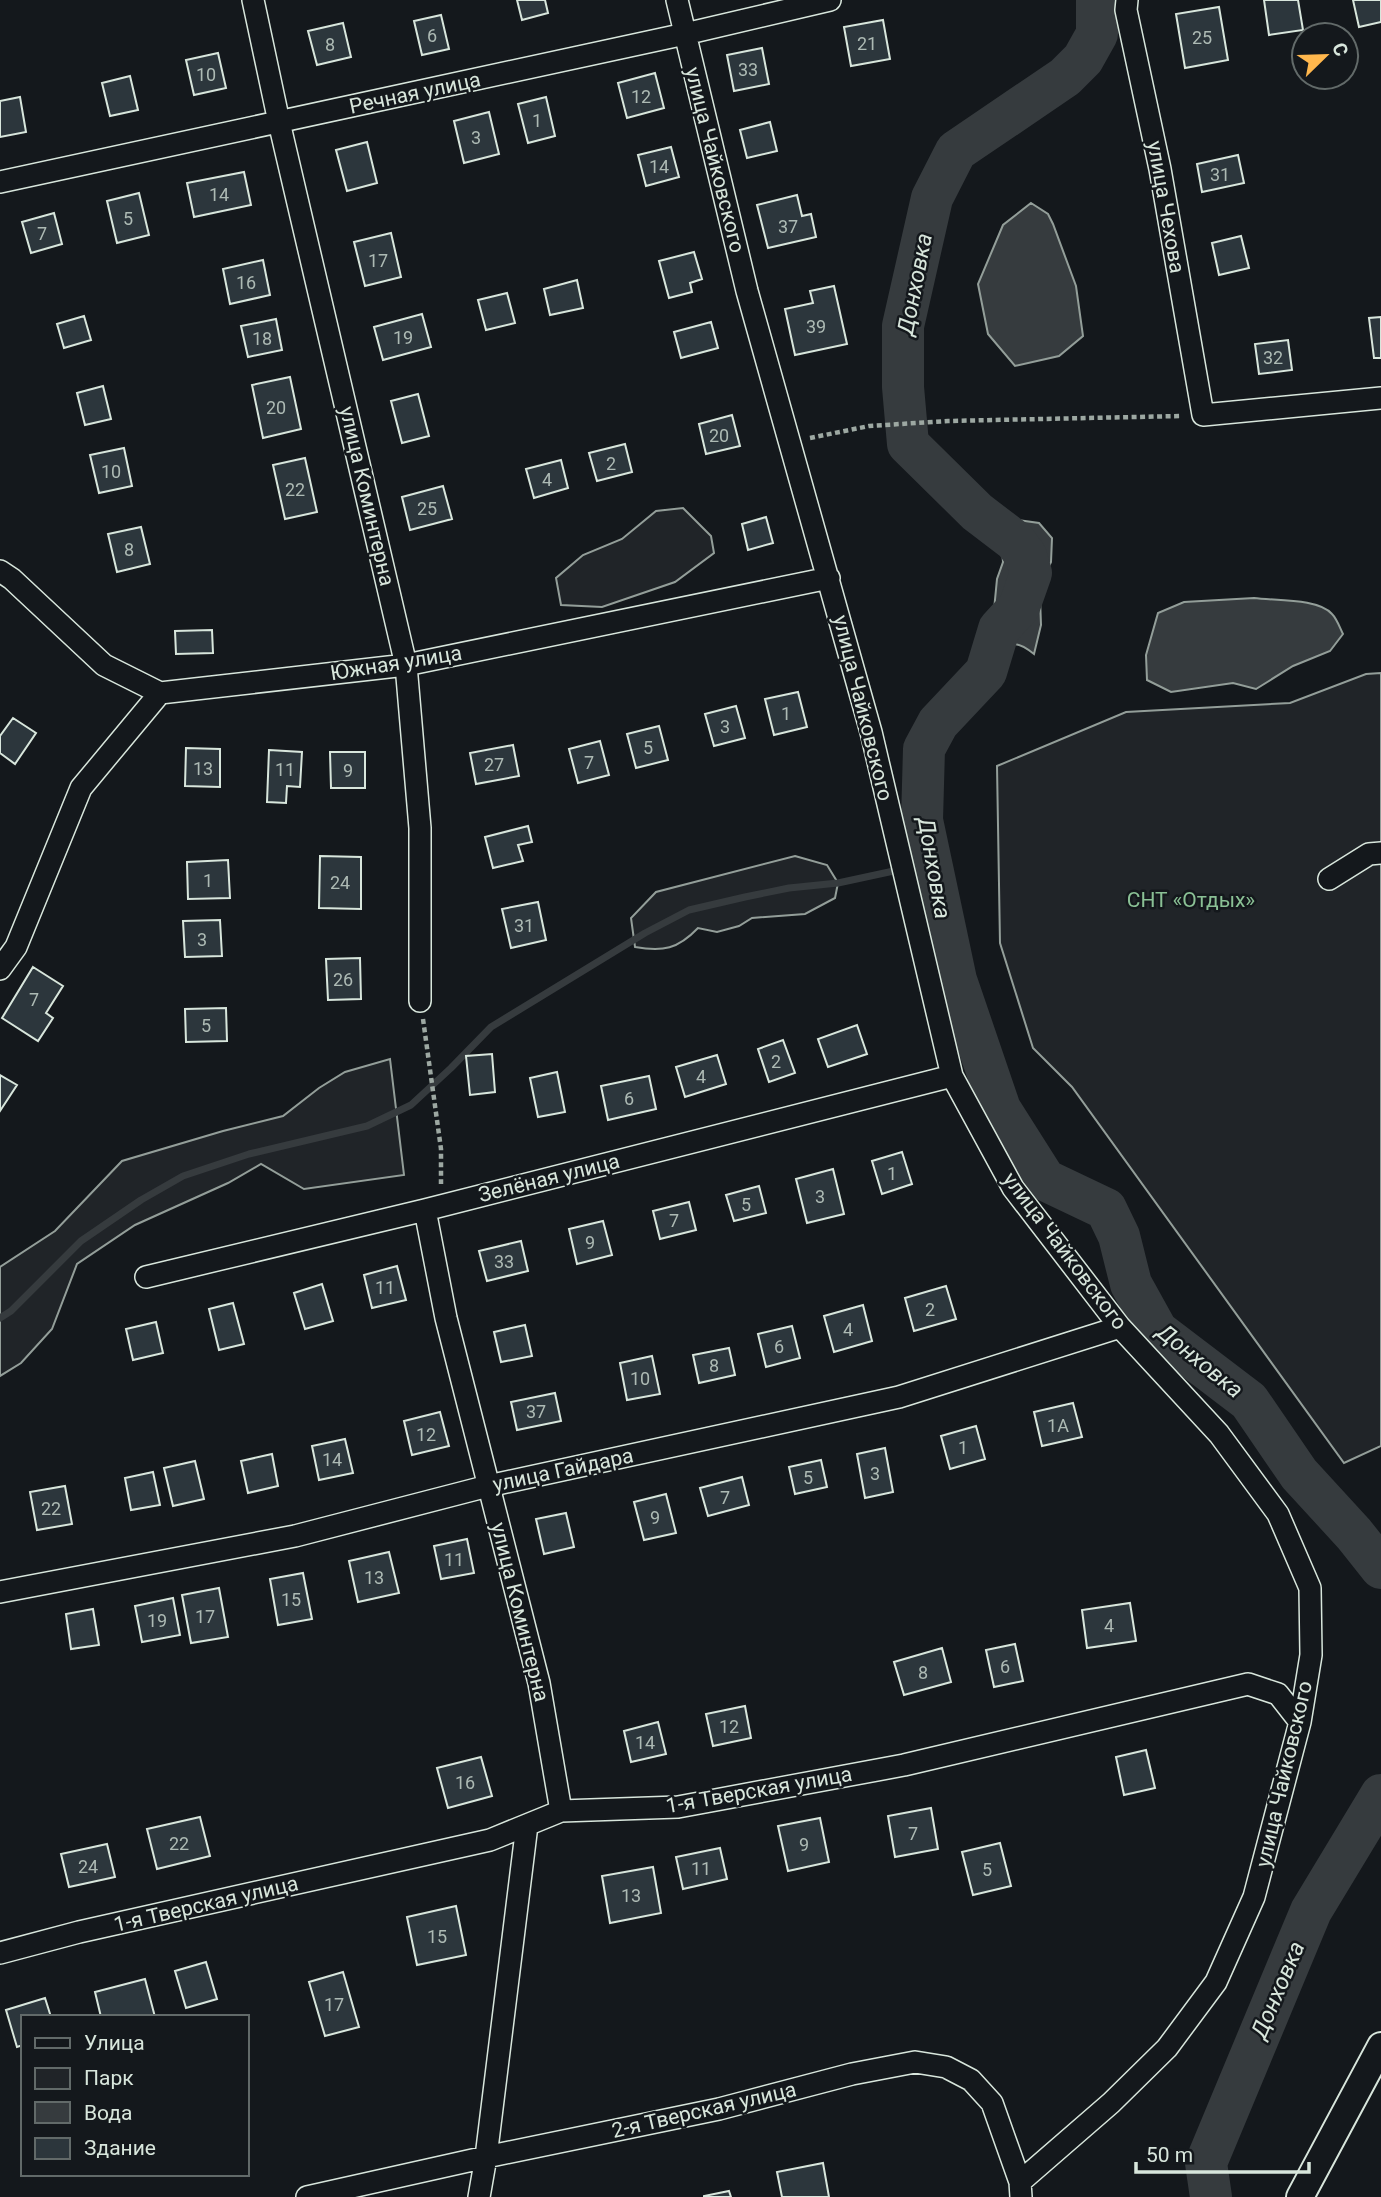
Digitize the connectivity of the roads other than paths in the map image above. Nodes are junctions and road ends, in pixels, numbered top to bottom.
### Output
1 (253, 0) edge
2 (677, 0) edge
3 (830, 0) edge
4 (1127, 0) edge
5 (685, 34) junction
6 (279, 122) junction
7 (0, 181) edge
8 (1381, 398) edge
9 (0, 571) edge
10 (829, 578) junction
11 (406, 665) junction
12 (160, 693) junction
13 (1381, 853) edge
14 (1329, 879) dead end
15 (0, 969) edge
16 (420, 1001) road end
17 (952, 1076) junction
18 (433, 1208) junction
19 (146, 1278) dead end
20 (1121, 1327) junction
21 (488, 1486) junction
22 (0, 1592) edge
23 (1300, 1722) junction
24 (561, 1811) junction
25 (527, 1825) junction
26 (0, 1953) edge
27 (1381, 2046) edge
28 (486, 2157) junction
29 (1020, 2189) edge
30 (307, 2197) edge
31 (479, 2197) edge
32 (1300, 2197) edge

1 - 6 street, улица Коминтерна
2 - 5 street, улица Чайковского
3 - 5 street, Речная улица
4 - 8 street, улица Чехова
5 - 6 street, Речная улица
5 - 10 street, улица Чайковского
6 - 7 street, Речная улица
6 - 11 street, улица Коминтерна
9 - 12 street
10 - 11 street, Южная улица
10 - 17 street, улица Чайковского
11 - 12 street, Южная улица
11 - 16 street, улица Коминтерна
12 - 15 street
13 - 14 street
17 - 18 street, Зелёная улица
17 - 20 street, улица Чайковского
18 - 19 street, Зелёная улица
18 - 21 street, улица Коминтерна
20 - 21 street, улица Гайдара
20 - 23 street, улица Чайковского
21 - 22 street, улица Гайдара
21 - 24 street, улица Коминтерна
23 - 24 street, 1-я Тверская улица
23 - 29 street, улица Чайковского
24 - 25 street, 1-я Тверская улица
25 - 26 street, 1-я Тверская улица
25 - 28 street
27 - 32 street
28 - 29 street, 2-я Тверская улица
28 - 30 street, 2-я Тверская улица
28 - 31 street

